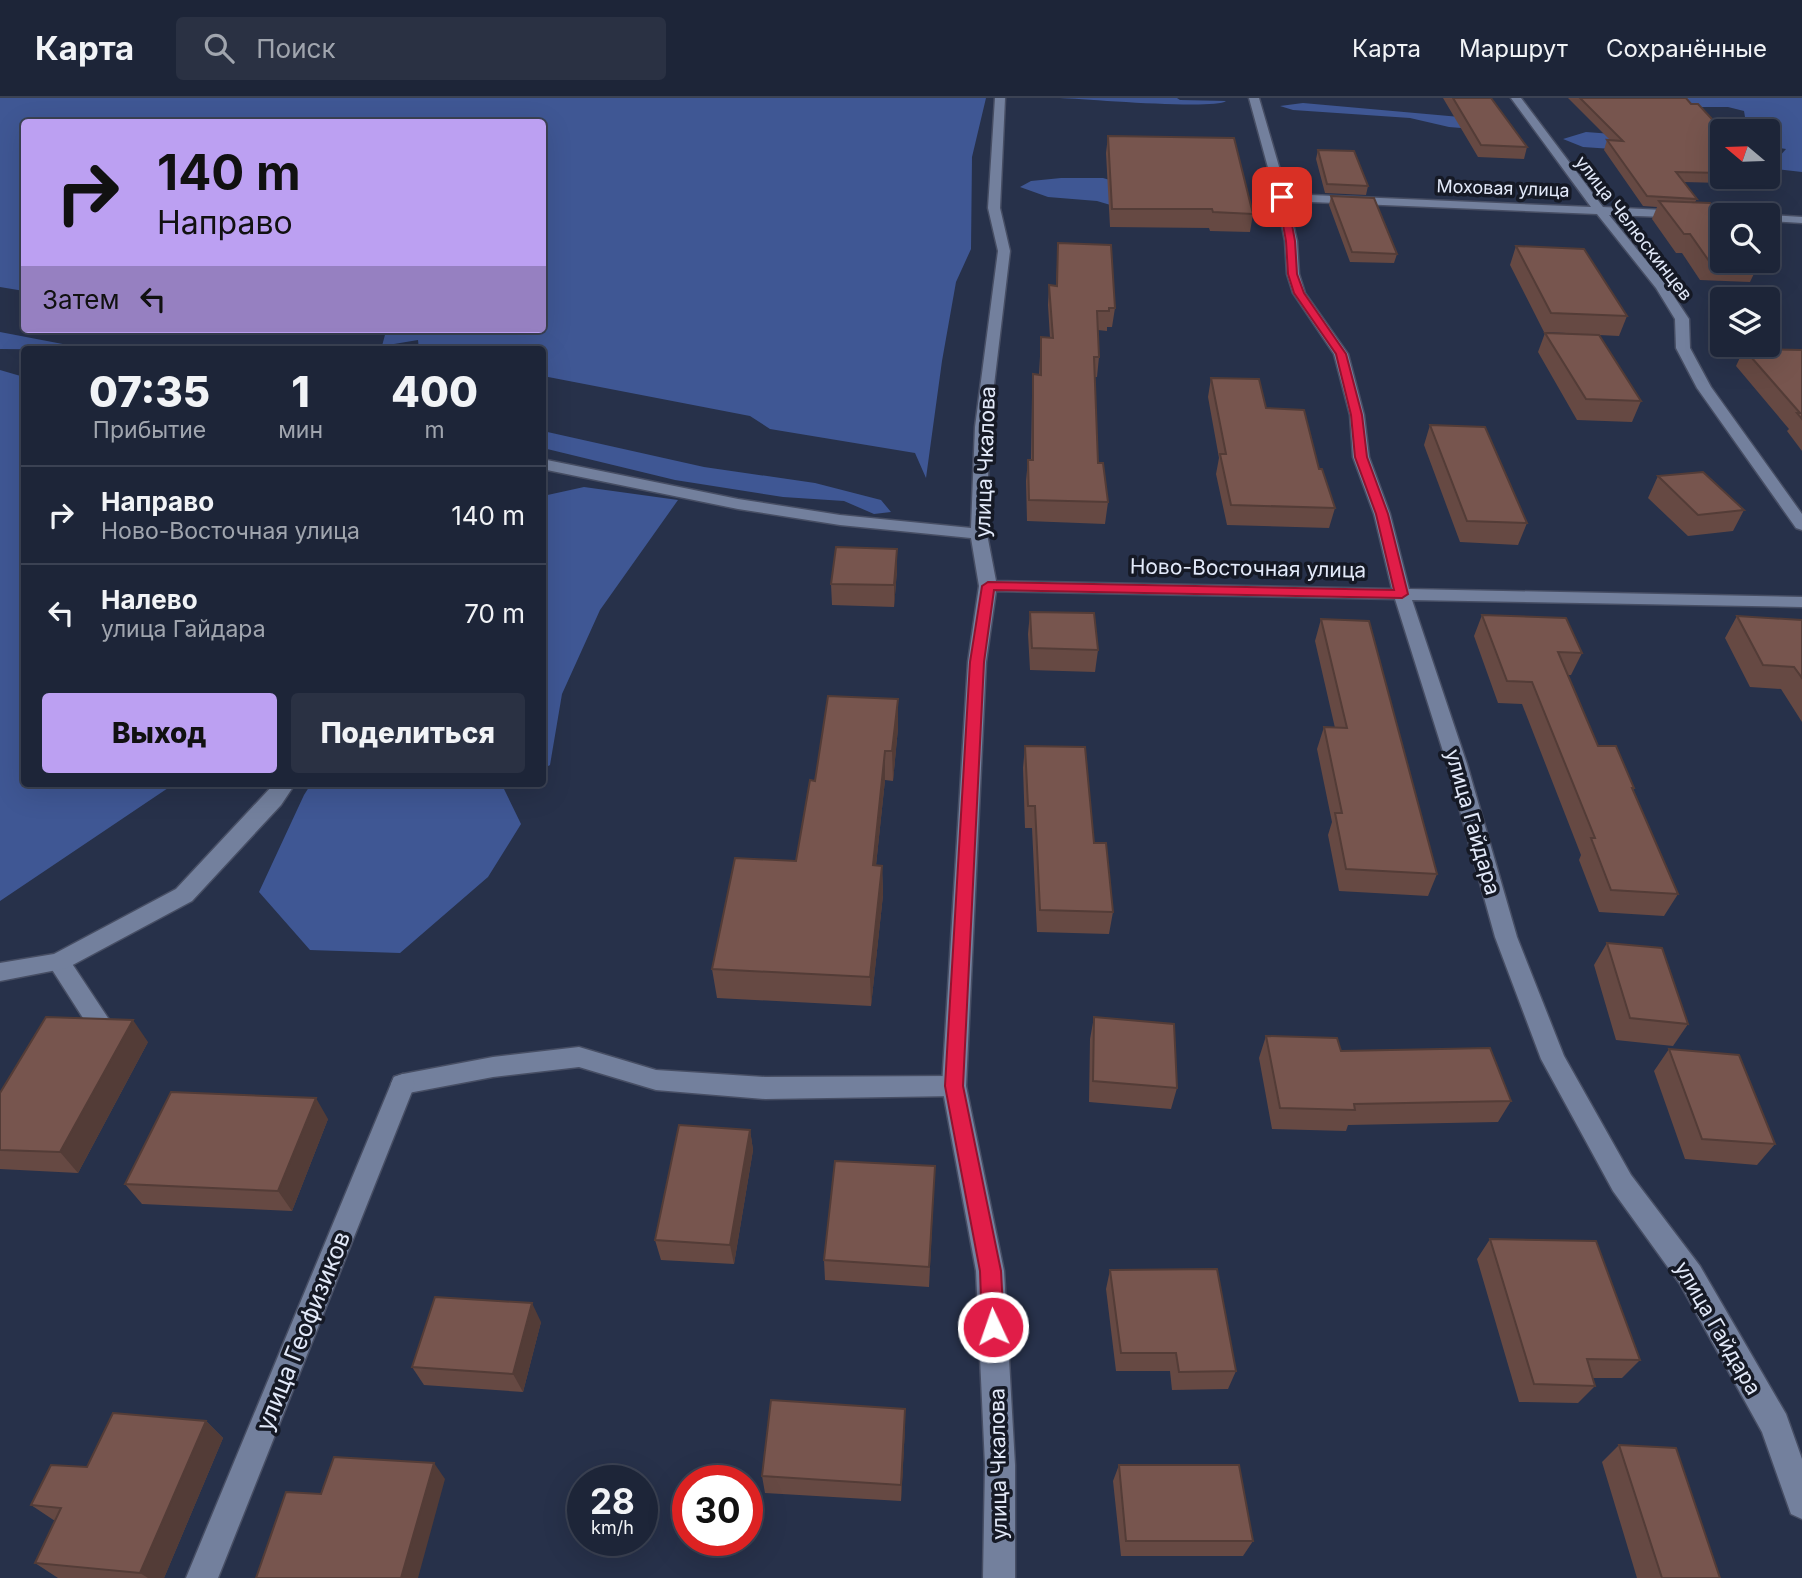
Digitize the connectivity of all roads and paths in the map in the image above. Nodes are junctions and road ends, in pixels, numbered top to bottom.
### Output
1 (1000, 98) edge
2 (1254, 98) edge
3 (1516, 98) edge
4 (1282, 197) junction
5 (1601, 210) junction
6 (1710, 215) edge
7 (1780, 219) edge
8 (1802, 220) edge
9 (546, 465) edge
10 (1802, 525) edge
11 (979, 534) junction
12 (988, 586) junction
13 (1402, 594) junction
14 (1802, 602) edge
15 (283, 787) edge
16 (60, 962) junction
17 (0, 972) edge
18 (100, 1025) edge
19 (954, 1086) junction
20 (1802, 1503) edge
21 (202, 1578) edge
22 (999, 1578) edge

1 - 11 street, улица Чкалова
2 - 4 street, улица Гайдара
3 - 5 street, улица Челюскинцев
4 - 5 street, Моховая улица
4 - 13 street, улица Гайдара
5 - 6 street, Моховая улица
5 - 10 street, улица Челюскинцев
7 - 8 street
9 - 11 street
11 - 12 street, улица Чкалова
12 - 13 street, Ново-Восточная улица
12 - 19 street, улица Чкалова
13 - 14 street, Ново-Восточная улица
13 - 20 street, улица Гайдара
15 - 16 street
16 - 17 street
16 - 18 street
19 - 21 street, улица Геофизиков
19 - 22 street, улица Чкалова

